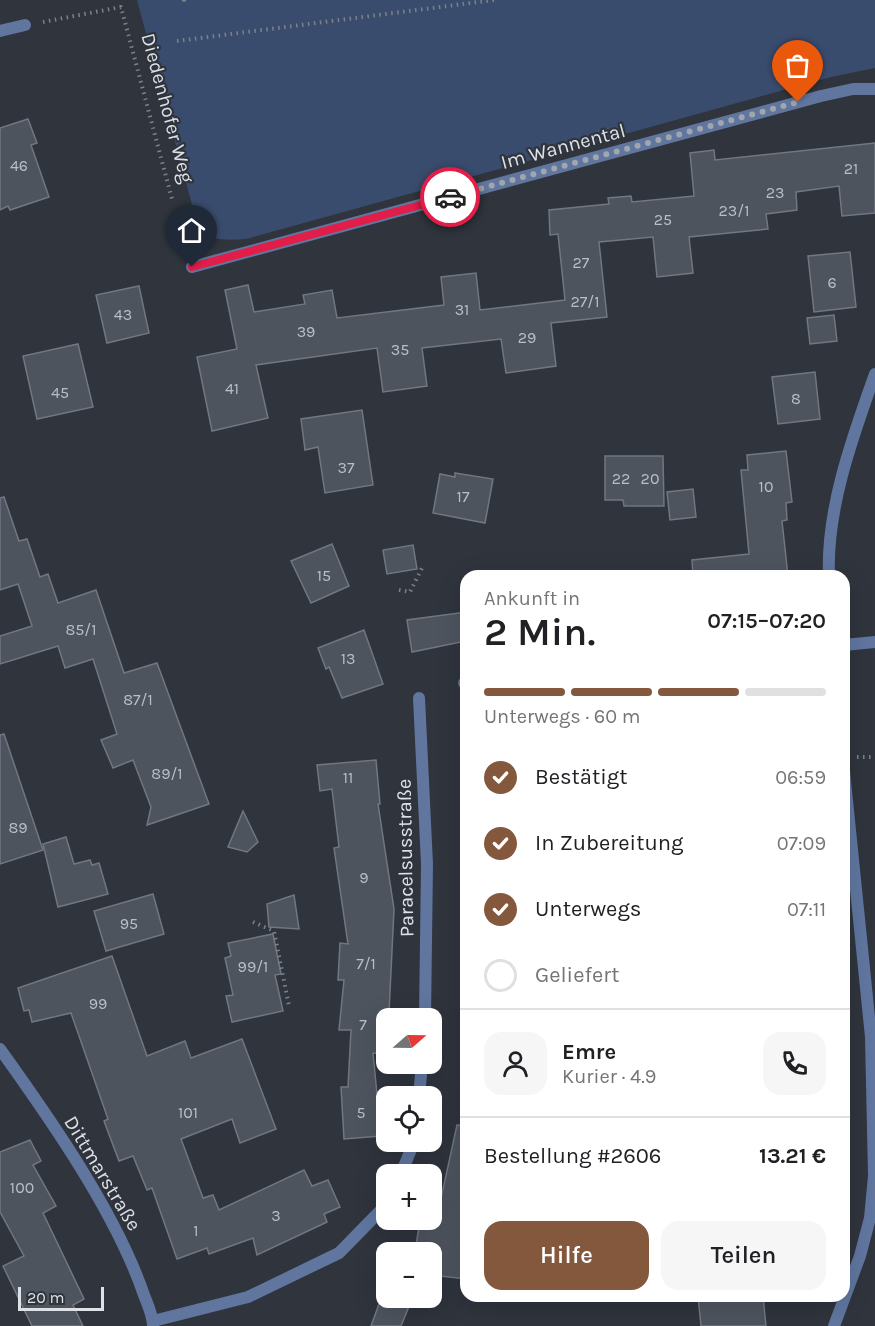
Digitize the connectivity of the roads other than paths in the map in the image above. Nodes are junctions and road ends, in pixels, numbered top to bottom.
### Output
1 (25, 25) road end
2 (0, 31) edge
3 (875, 89) edge
4 (192, 267) dead end
5 (875, 374) edge
6 (830, 570) edge
7 (875, 642) edge
8 (850, 644) edge
9 (419, 698) dead end
10 (850, 826) edge
11 (425, 1008) edge
12 (873, 1037) edge
13 (0, 1049) edge
14 (376, 1214) edge
15 (850, 1283) edge
16 (843, 1302) edge
17 (153, 1323) edge
18 (834, 1326) edge

1 - 2 street
3 - 4 street, Im Wannental
5 - 6 street
7 - 8 street
9 - 11 street, Paracelsusstraße
10 - 12 street
12 - 15 street
13 - 17 street, Dittmarstraße
14 - 17 street
16 - 18 street

